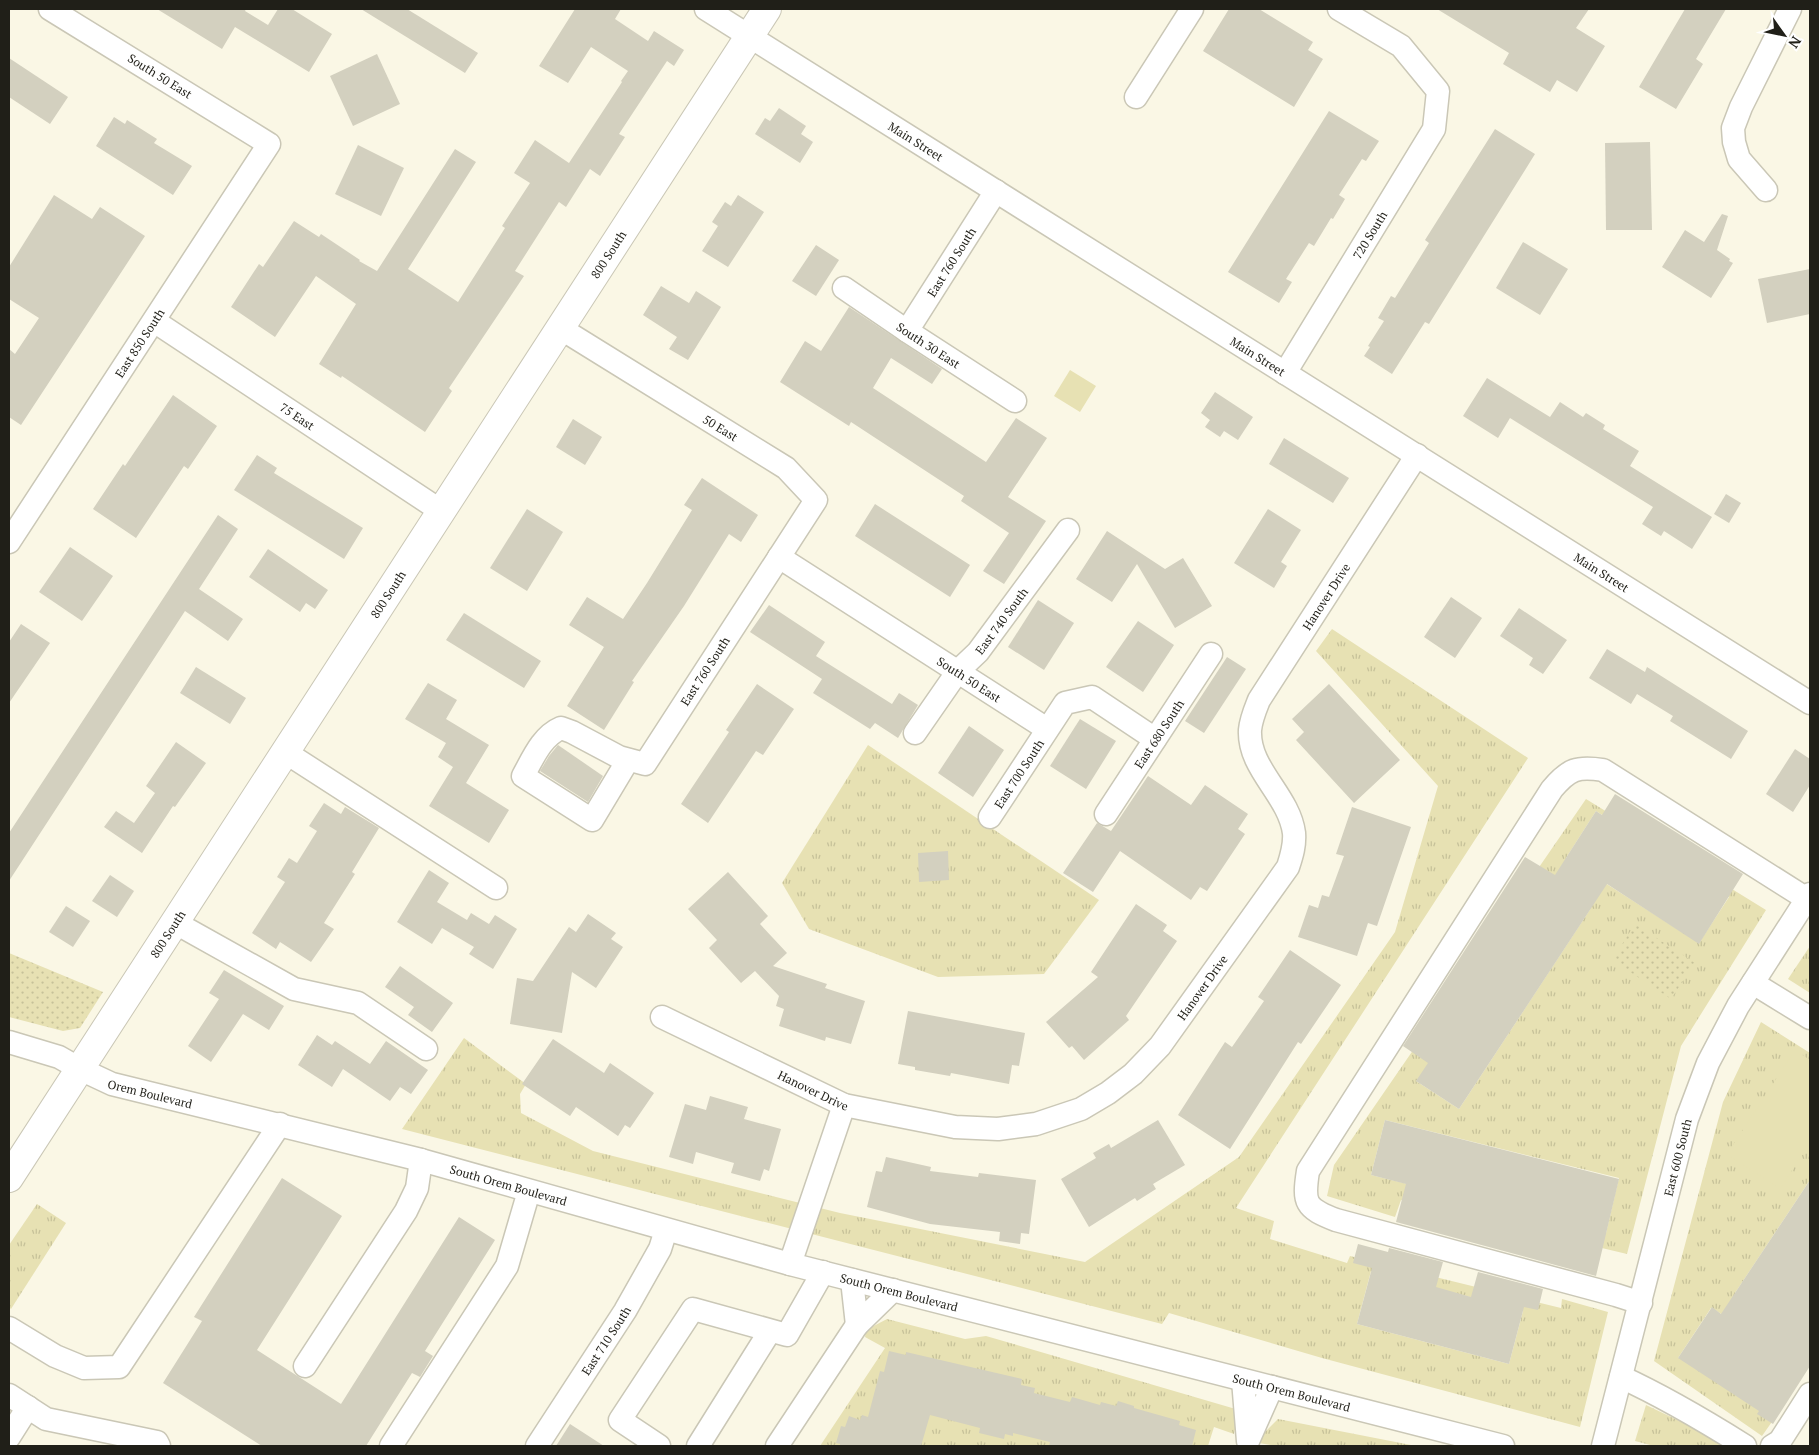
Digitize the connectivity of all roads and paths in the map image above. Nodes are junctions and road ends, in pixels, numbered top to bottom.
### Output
1 (50, 9) edge
2 (706, 9) edge
3 (767, 9) edge
4 (1192, 9) edge
5 (1339, 9) edge
6 (1790, 9) edge
7 (749, 36) junction
8 (1136, 97) dead end
9 (269, 144) joint
10 (1766, 190) dead end
11 (996, 191) junction
12 (844, 288) dead end
13 (154, 321) junction
14 (560, 328) junction
15 (907, 332) junction
16 (1285, 373) junction
17 (1015, 401) dead end
18 (1417, 456) junction
19 (441, 511) junction
20 (1068, 530) dead end
21 (9, 542) edge
22 (780, 557) junction
23 (1211, 654) dead end
24 (958, 671) junction
25 (1810, 703) edge
26 (1047, 729) junction
27 (915, 733) dead end
28 (1155, 739) junction
29 (285, 752) junction
30 (624, 758) junction
31 (1106, 814) dead end
32 (990, 816) dead end
33 (496, 888) dead end
34 (1809, 896) edge
35 (174, 922) junction
36 (1753, 983) junction
37 (662, 1017) dead end
38 (1810, 1018) edge
39 (9, 1042) edge
40 (426, 1049) dead end
41 (80, 1069) junction
42 (844, 1105) junction
43 (288, 1126) junction
44 (422, 1160) junction
45 (9, 1178) edge
46 (529, 1190) junction
47 (666, 1230) junction
48 (790, 1264) junction
49 (823, 1272) junction
50 (852, 1280) junction
51 (893, 1290) junction
52 (1641, 1303) junction
53 (857, 1325) junction
54 (9, 1328) edge
55 (770, 1330) junction
56 (305, 1366) dead end
57 (1621, 1378) junction
58 (1243, 1380) junction
59 (1272, 1387) junction
60 (1810, 1394) edge
61 (9, 1395) edge
62 (28, 1407) junction
63 (9, 1437) edge
64 (1247, 1444) edge
65 (160, 1446) edge
66 (391, 1446) edge
67 (537, 1446) edge
68 (659, 1446) edge
69 (698, 1446) edge
70 (777, 1446) edge
71 (1504, 1446) edge
72 (1603, 1446) edge
73 (1745, 1446) edge
74 (1772, 1446) edge

1 - 9 street, South 50 East
2 - 7 street, Main Street
3 - 7 main road, 800 South
4 - 8 street
5 - 16 street, 720 South
6 - 10 street
7 - 11 street, Main Street
7 - 14 main road, 800 South
9 - 13 street, East 850 South
11 - 15 street, East 760 South
11 - 16 street, Main Street
12 - 15 street, South 30 East
13 - 19 street, 75 East
13 - 21 street, East 850 South
14 - 19 main road, 800 South
14 - 22 street, 50 East
15 - 17 street, South 30 East
16 - 18 street, Main Street
18 - 25 street, Main Street
18 - 42 street, Hanover Drive
19 - 29 main road, 800 South
20 - 24 street, East 740 South
22 - 24 street, South 50 East
22 - 30 street, East 760 South
23 - 28 street, East 680 South
24 - 26 street, South 50 East
24 - 27 street, East 740 South
26 - 28 street
26 - 32 street, East 700 South
28 - 31 street, East 680 South
29 - 33 street
29 - 35 main road, 800 South
30 - 30 street
34 - 36 street, East 600 South
34 - 52 street
35 - 40 street
35 - 41 main road, 800 South
36 - 38 street
36 - 52 street, East 600 South
37 - 42 street, Hanover Drive
39 - 41 street, Orem Boulevard
41 - 43 street, Orem Boulevard
41 - 45 main road, 800 South
42 - 48 street
43 - 44 street, South Orem Boulevard
43 - 54 street
44 - 46 street, South Orem Boulevard
44 - 56 street
46 - 47 street, South Orem Boulevard
46 - 66 street
47 - 48 street, South Orem Boulevard
47 - 67 street, East 710 South
48 - 49 street, South Orem Boulevard
49 - 50 street, South Orem Boulevard
49 - 55 street
50 - 51 street, South Orem Boulevard
50 - 53 street
51 - 53 street
51 - 58 street, South Orem Boulevard
52 - 57 street, East 600 South
53 - 70 street
55 - 68 street
55 - 69 street
57 - 72 street, East 600 South
57 - 73 street
58 - 59 street, South Orem Boulevard
58 - 64 street
59 - 64 street
59 - 71 street, South Orem Boulevard
60 - 74 street
61 - 62 street
62 - 63 street
62 - 65 street

